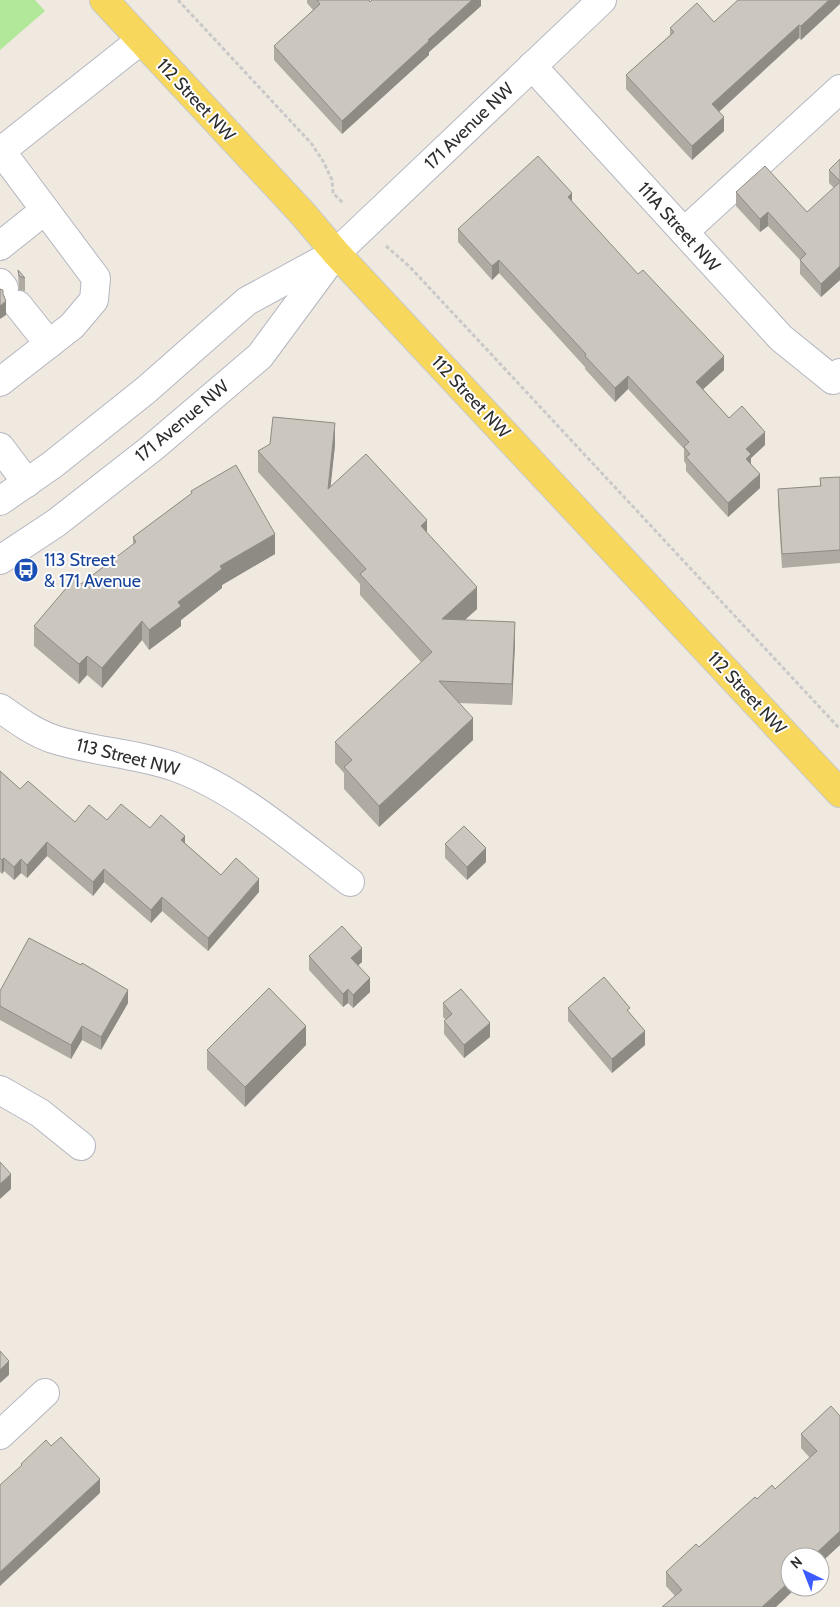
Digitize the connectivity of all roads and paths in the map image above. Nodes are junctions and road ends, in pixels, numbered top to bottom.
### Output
1 (104, 0) edge
2 (178, 0) edge
3 (602, 0) edge
4 (141, 40) junction
5 (532, 66) junction
6 (840, 89) edge
7 (45, 210) junction
8 (365, 226) junction
9 (684, 232) junction
10 (0, 246) edge
11 (336, 253) junction
12 (7, 292) edge
13 (49, 344) junction
14 (5, 369) edge
15 (836, 377) edge
16 (0, 447) edge
17 (27, 483) junction
18 (0, 501) edge
19 (0, 560) edge
20 (0, 708) edge
21 (840, 729) edge
22 (840, 793) edge
23 (350, 882) dead end
24 (0, 1090) edge
25 (81, 1146) dead end
26 (46, 1394) dead end
27 (0, 1435) edge

1 - 4 main road, 112 Street NW
2 - 8 path
3 - 5 street, 171 Avenue NW
4 - 7 street
4 - 11 main road, 112 Street NW
5 - 8 street, 171 Avenue NW
5 - 9 street, 111A Street NW
6 - 9 street
7 - 10 street
7 - 13 street
8 - 11 street, 171 Avenue NW
8 - 21 path
9 - 15 street, 111A Street NW
11 - 17 street, 171 Avenue NW
11 - 19 street, 171 Avenue NW
11 - 22 main road, 112 Street NW
12 - 13 street
13 - 14 street
16 - 17 street
17 - 18 street, 171 Avenue NW
20 - 23 street, 113 Street NW
24 - 25 street
26 - 27 street

